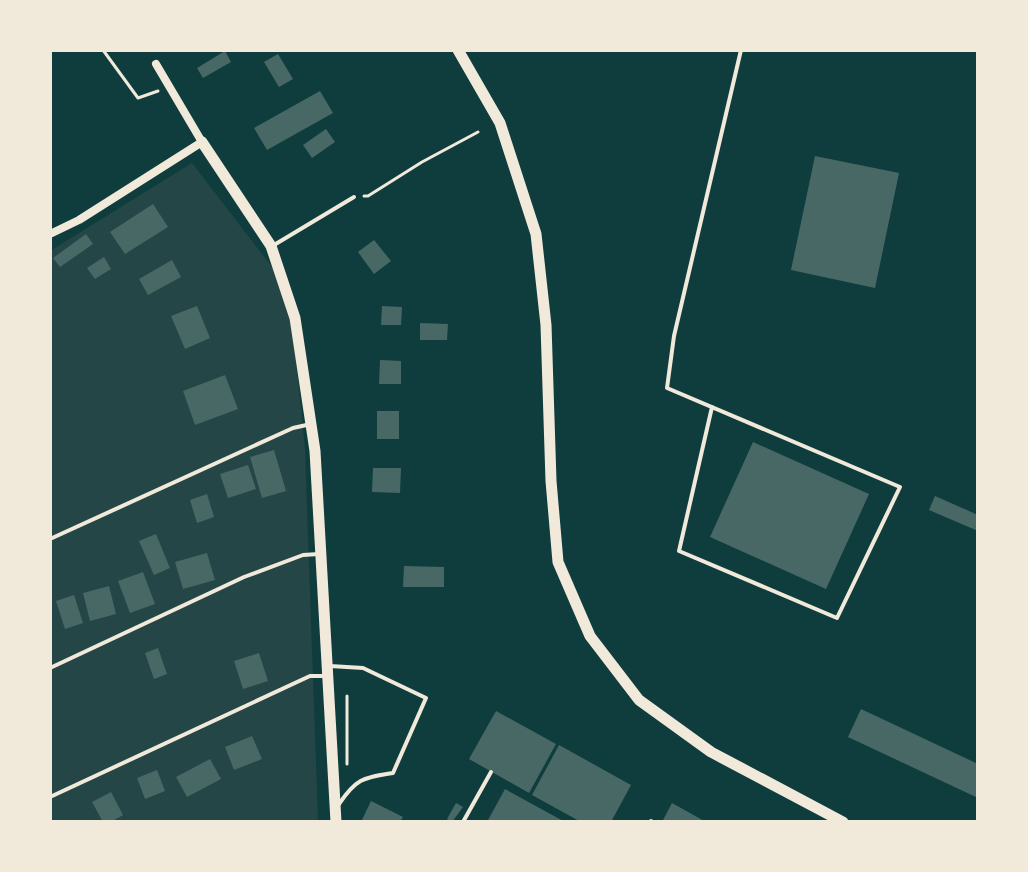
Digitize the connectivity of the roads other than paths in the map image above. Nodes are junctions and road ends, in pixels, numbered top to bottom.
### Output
1 (458, 50) edge
2 (741, 50) edge
3 (156, 64) dead end
4 (202, 142) junction
5 (354, 197) road end
6 (50, 234) edge
7 (271, 246) junction
8 (712, 407) junction
9 (311, 424) junction
10 (50, 539) edge
11 (321, 554) junction
12 (50, 668) edge
13 (327, 671) junction
14 (491, 772) dead end
15 (50, 797) edge
16 (335, 816) edge
17 (463, 822) edge
18 (843, 822) edge

1 - 18 street
2 - 8 lane
3 - 4 street
4 - 6 street
4 - 7 street
5 - 7 lane
7 - 9 street
8 - 8 lane
9 - 10 lane
9 - 11 street
11 - 12 lane
11 - 13 street
13 - 15 lane
13 - 16 street
13 - 16 lane
14 - 17 lane

